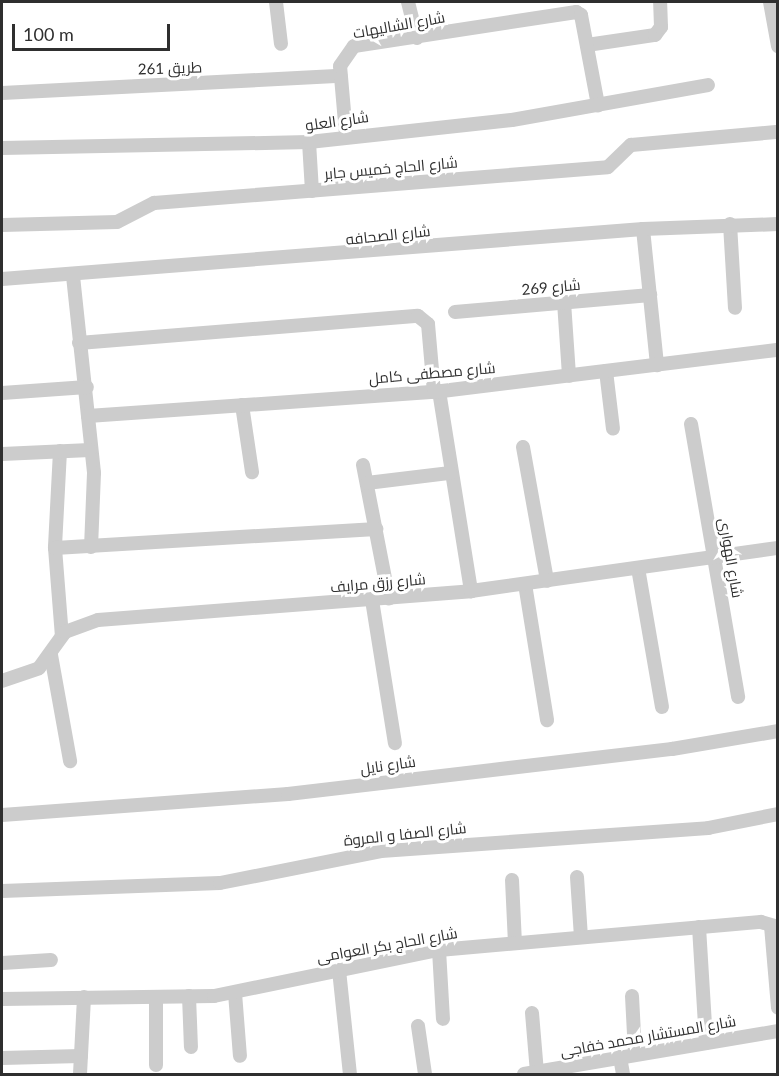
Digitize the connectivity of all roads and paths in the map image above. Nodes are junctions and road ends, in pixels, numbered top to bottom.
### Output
1 (276, 2) edge
2 (408, 2) edge
3 (660, 2) edge
4 (770, 2) edge
5 (417, 38) junction
6 (281, 44) dead end
7 (587, 45) junction
8 (777, 46) edge
9 (341, 76) junction
10 (708, 85) dead end
11 (2, 93) edge
12 (598, 105) junction
13 (777, 132) edge
14 (346, 134) junction
15 (309, 142) junction
16 (2, 148) edge
17 (312, 191) junction
18 (730, 224) junction
19 (777, 224) edge
20 (2, 225) edge
21 (642, 229) junction
22 (73, 276) junction
23 (2, 279) edge
24 (650, 295) junction
25 (564, 302) junction
26 (735, 308) dead end
27 (455, 312) dead end
28 (79, 344) junction
29 (777, 350) edge
30 (657, 365) junction
31 (606, 371) junction
32 (569, 375) junction
33 (87, 387) junction
34 (437, 391) junction
35 (2, 393) edge
36 (242, 405) junction
37 (88, 416) junction
38 (691, 424) dead end
39 (613, 429) dead end
40 (523, 447) dead end
41 (90, 450) junction
42 (60, 451) junction
43 (2, 454) edge
44 (363, 465) dead end
45 (252, 472) dead end
46 (450, 473) junction
47 (367, 483) junction
48 (376, 529) junction
49 (91, 547) junction
50 (55, 548) junction
51 (777, 548) edge
52 (714, 558) junction
53 (638, 568) junction
54 (547, 581) junction
55 (525, 584) junction
56 (471, 591) junction
57 (388, 599) junction
58 (372, 600) junction
59 (62, 636) junction
60 (51, 655) junction
61 (2, 681) edge
62 (738, 697) dead end
63 (662, 707) dead end
64 (547, 720) dead end
65 (777, 731) edge
66 (395, 743) dead end
67 (70, 761) dead end
68 (777, 814) edge
69 (2, 815) edge
70 (577, 877) dead end
71 (512, 880) dead end
72 (2, 891) edge
73 (699, 927) junction
74 (774, 927) edge
75 (581, 937) junction
76 (515, 943) junction
77 (439, 950) junction
78 (51, 960) dead end
79 (2, 963) edge
80 (339, 970) junction
81 (235, 993) junction
82 (189, 996) junction
83 (632, 996) dead end
84 (84, 997) junction
85 (156, 997) junction
86 (2, 999) edge
87 (777, 1008) edge
88 (532, 1013) dead end
89 (443, 1019) dead end
90 (418, 1026) dead end
91 (777, 1031) edge
92 (706, 1043) junction
93 (191, 1047) dead end
94 (635, 1054) junction
95 (81, 1056) junction
96 (240, 1056) dead end
97 (620, 1057) junction
98 (2, 1058) edge
99 (156, 1065) dead end
100 (566, 1071) edge
101 (531, 1073) edge
102 (80, 1074) edge
103 (350, 1074) edge
104 (425, 1074) edge
105 (623, 1074) edge

1 - 6 street
2 - 5 street
3 - 7 street
4 - 8 street
5 - 7 street, شارع الشاليهات
5 - 9 street, شارع الشاليهات
7 - 12 street, شارع الشاليهات
9 - 11 street, طريق 261
9 - 14 street, شارع الشاليهات
10 - 12 street, شارع العلو
12 - 14 street, شارع العلو
13 - 17 street, شارع الحاج خميس جابر
14 - 15 street, شارع العلو
15 - 16 street, شارع العلو
15 - 17 street
17 - 20 street, شارع الحاج خميس جابر
18 - 19 street, شارع الصحافه
18 - 21 street, شارع الصحافه
18 - 26 street
21 - 22 street, شارع الصحافه
21 - 24 street
22 - 23 street, شارع الصحافه
22 - 28 street
24 - 25 street, شارع 269
24 - 30 street
25 - 27 street, شارع 269
25 - 32 street
28 - 33 street
28 - 34 street
29 - 30 street, شارع مصطفى كامل
30 - 31 street, شارع مصطفى كامل
31 - 32 street, شارع مصطفى كامل
31 - 39 street
32 - 34 street, شارع مصطفى كامل
33 - 35 street
33 - 37 street
34 - 36 street, شارع مصطفى كامل
34 - 46 street
36 - 37 street, شارع مصطفى كامل
36 - 45 street
37 - 41 street
38 - 52 street, شارع الهوارى
40 - 54 street
41 - 42 street
41 - 49 street
42 - 43 street
42 - 50 street
44 - 47 street
46 - 47 street
46 - 56 street
47 - 48 street
48 - 49 street
48 - 57 street
49 - 50 street
50 - 59 street
51 - 52 street, شارع رزق مرايف
52 - 53 street, شارع رزق مرايف
52 - 62 street, شارع الهوارى
53 - 54 street, شارع رزق مرايف
53 - 63 street
54 - 55 street, شارع رزق مرايف
55 - 56 street, شارع رزق مرايف
55 - 64 street
56 - 57 street, شارع رزق مرايف
57 - 58 street, شارع رزق مرايف
58 - 59 street, شارع رزق مرايف
58 - 66 street
59 - 60 street
60 - 61 street
60 - 67 street
65 - 69 street, شارع نايل
68 - 72 street, شارع الصفا و المروة
70 - 75 street
71 - 76 street
73 - 74 street, شارع الحاج بكر العوامى
73 - 75 street, شارع الحاج بكر العوامى
73 - 92 street
74 - 87 street
75 - 76 street, شارع الحاج بكر العوامى
76 - 77 street, شارع الحاج بكر العوامى
77 - 80 street, شارع الحاج بكر العوامى
77 - 89 street
78 - 79 street
80 - 81 street, شارع الحاج بكر العوامى
80 - 103 street
81 - 82 street, شارع الحاج بكر العوامى
81 - 96 street
82 - 85 street, شارع الحاج بكر العوامى
82 - 93 street
83 - 94 street
84 - 85 street, شارع الحاج بكر العوامى
84 - 86 street, شارع الحاج بكر العوامى
84 - 95 street
85 - 99 street
88 - 101 street
90 - 104 street
91 - 92 street, شارع المستشار محمد خفاجى
92 - 94 street, شارع المستشار محمد خفاجى
94 - 97 street, شارع المستشار محمد خفاجى
95 - 98 street
95 - 102 street
97 - 100 street, شارع المستشار محمد خفاجى
97 - 105 street
100 - 101 street, شارع المستشار محمد خفاجى

